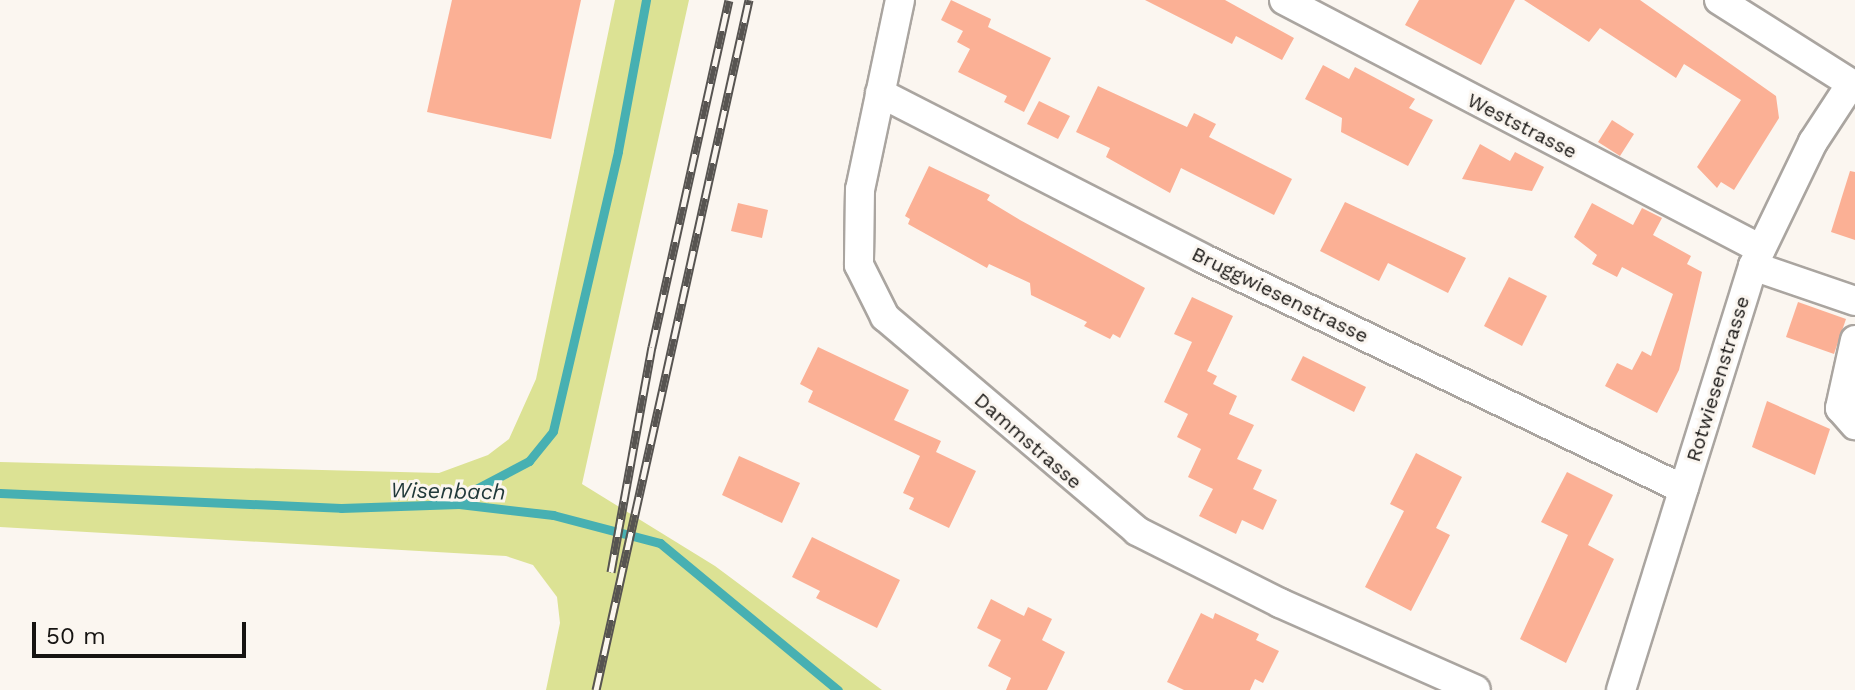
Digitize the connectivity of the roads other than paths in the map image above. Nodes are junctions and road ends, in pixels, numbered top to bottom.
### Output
1 (900, 0) edge
2 (1284, 0) edge
3 (1719, 0) edge
4 (1853, 85) edge
5 (880, 93) junction
6 (1757, 257) junction
7 (1855, 301) edge
8 (1855, 340) edge
9 (1855, 425) edge
10 (1683, 489) junction
11 (1476, 690) edge
12 (1621, 690) edge

1 - 5 street, Dammstrasse
2 - 6 street, Weststrasse
3 - 4 street
4 - 6 street, Rotwiesenstrasse
5 - 10 street, Bruggwiesenstrasse
5 - 11 street, Dammstrasse
6 - 7 street, Weststrasse
6 - 10 street, Rotwiesenstrasse
8 - 9 street
10 - 12 street, Rotwiesenstrasse

